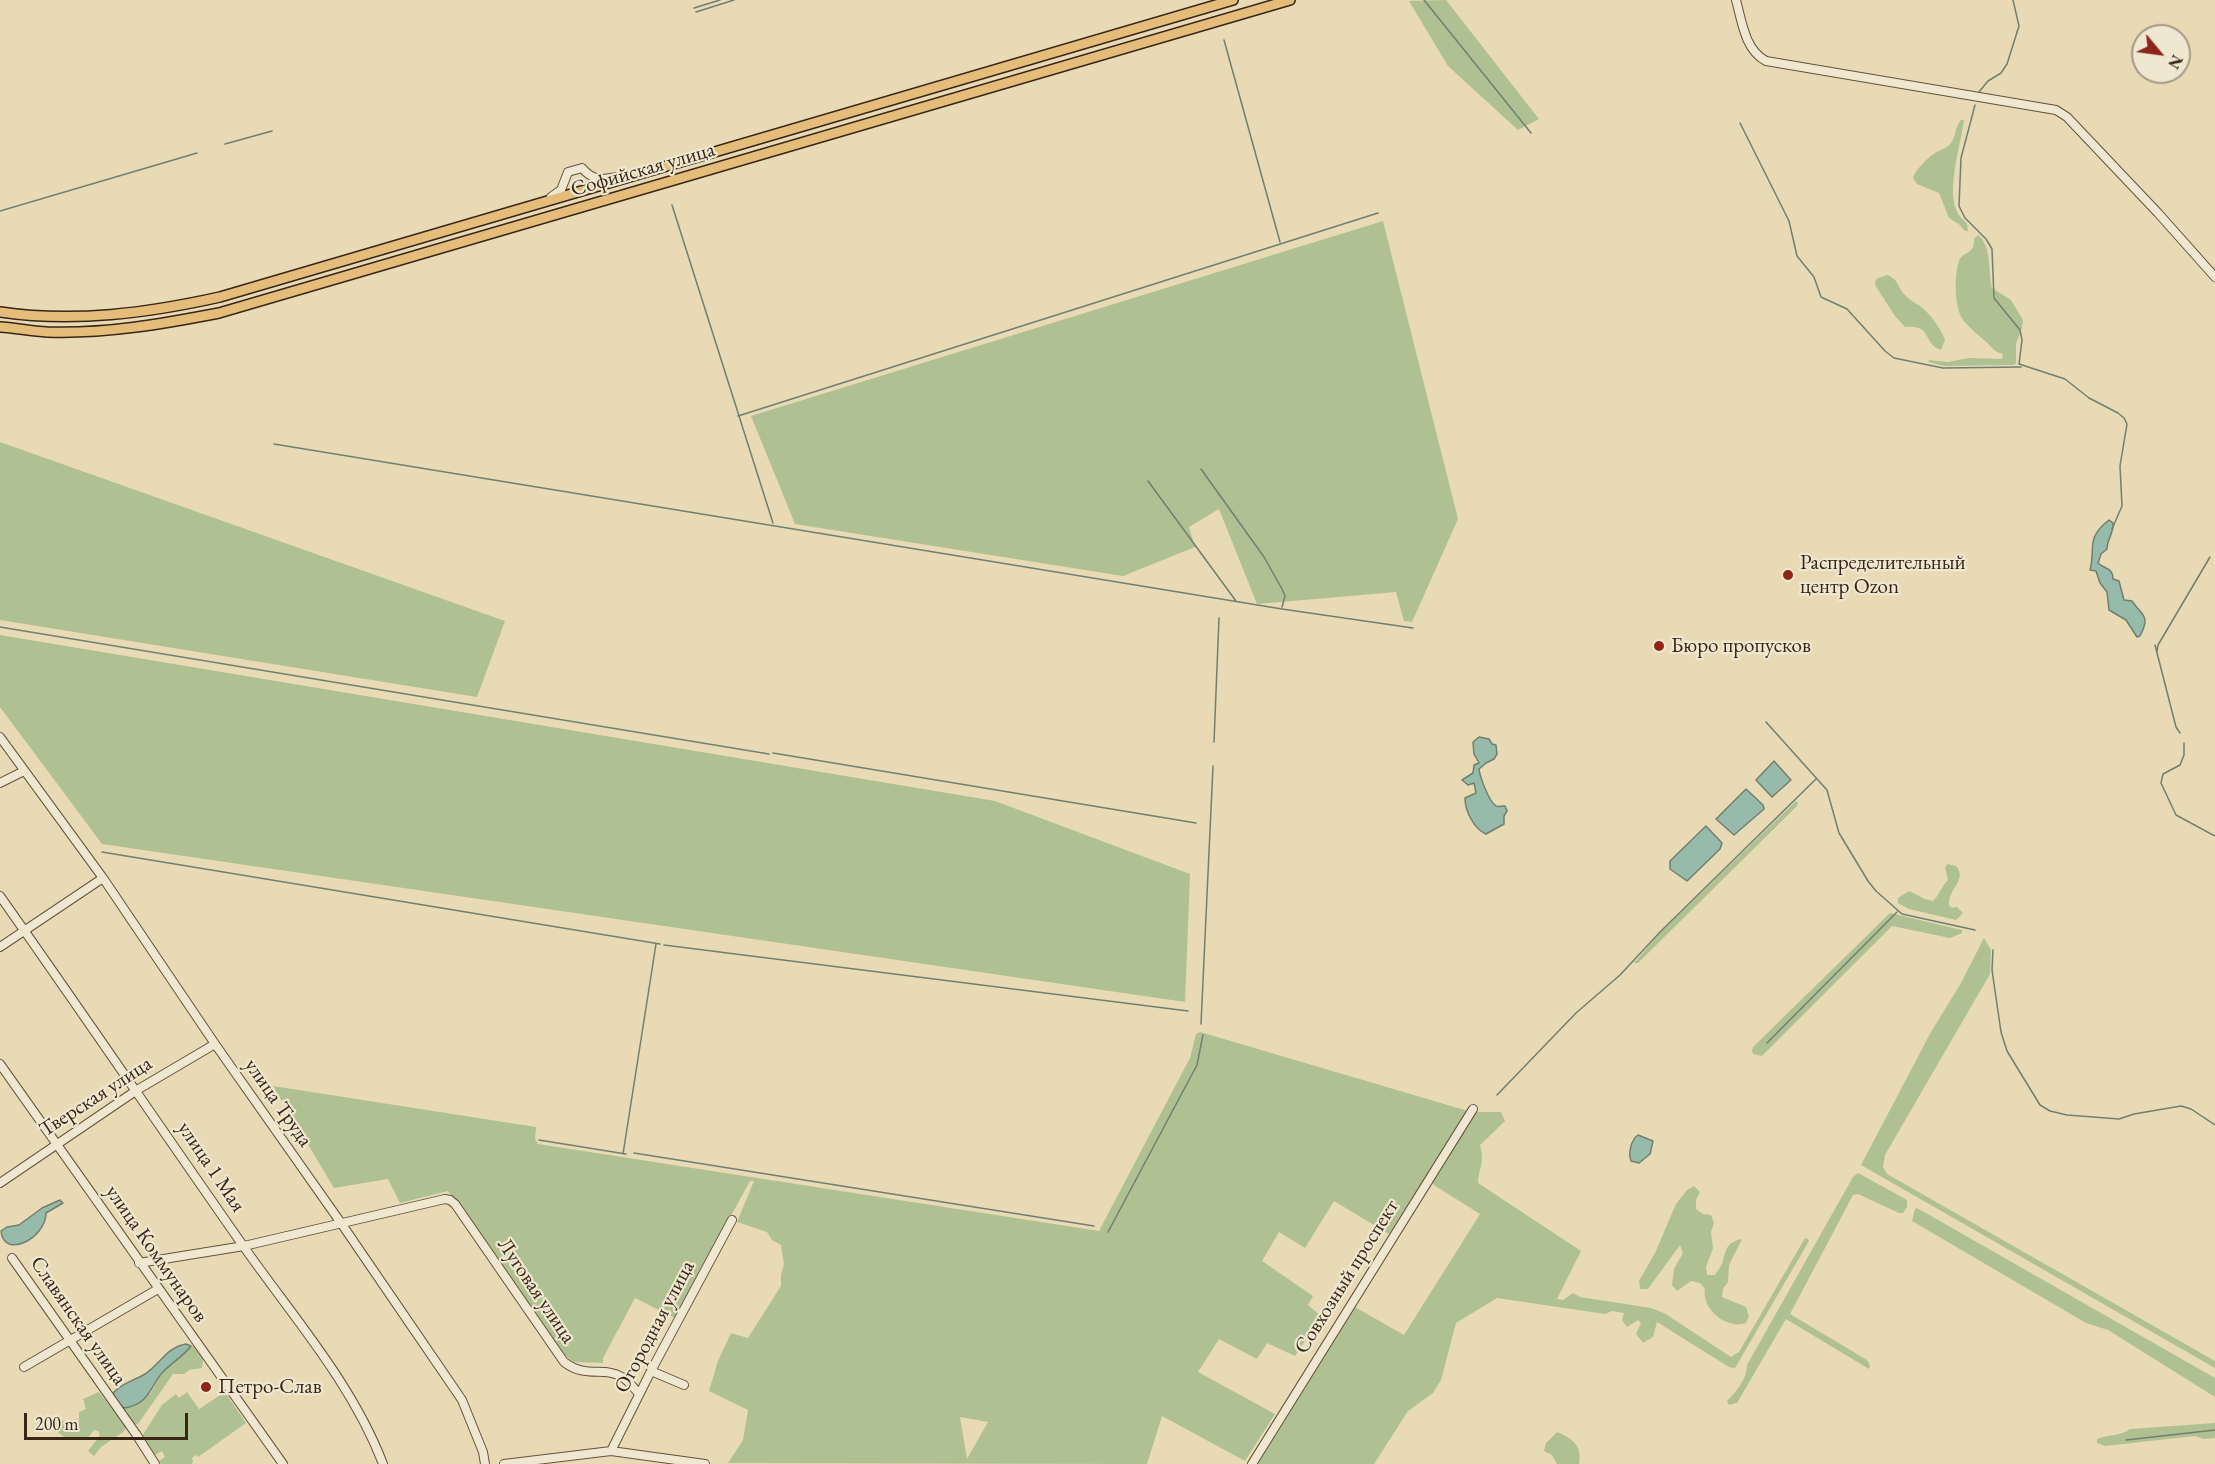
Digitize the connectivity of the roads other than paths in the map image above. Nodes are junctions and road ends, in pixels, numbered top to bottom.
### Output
1 (1233, 0) edge
2 (1290, 0) edge
3 (1736, 0) edge
4 (640, 174) junction
5 (516, 210) junction
6 (2215, 277) edge
7 (0, 312) edge
8 (0, 327) edge
9 (0, 737) edge
10 (24, 771) junction
11 (0, 783) edge
12 (103, 878) junction
13 (0, 896) edge
14 (24, 931) junction
15 (0, 947) edge
16 (215, 1044) junction
17 (0, 1064) edge
18 (137, 1090) junction
19 (1473, 1109) dead end
20 (56, 1144) junction
21 (0, 1183) edge
22 (732, 1220) dead end
23 (341, 1223) junction
24 (244, 1246) junction
25 (12, 1258) dead end
26 (139, 1263) junction
27 (158, 1289) junction
28 (69, 1341) junction
29 (24, 1367) dead end
30 (651, 1371) junction
31 (684, 1385) dead end
32 (639, 1394) junction
33 (611, 1451) junction
34 (155, 1464) edge
35 (283, 1464) edge
36 (383, 1464) edge
37 (485, 1464) edge
38 (504, 1464) edge
39 (705, 1464) edge
40 (1252, 1464) edge

1 - 4 main road, Софийская улица
2 - 8 main road, Софийская улица
3 - 6 street
4 - 5 main road, Софийская улица
4 - 5 street
5 - 7 main road, Софийская улица
9 - 10 street, улица Труда
10 - 11 street
10 - 12 street, улица Труда
12 - 14 street
12 - 16 street, улица Труда
13 - 14 street, улица 1 Мая
14 - 15 street
14 - 18 street, улица 1 Мая
16 - 18 street, Тверская улица
16 - 23 street, улица Труда
17 - 20 street, улица Коммунаров
18 - 20 street, Тверская улица
18 - 24 street, улица 1 Мая
19 - 40 street, Совхозный проспект
20 - 21 street, Тверская улица
20 - 26 street, улица Коммунаров
22 - 30 street, Огородная улица
23 - 24 street
23 - 32 street, Луговая улица
23 - 37 street, улица Труда
24 - 26 street
24 - 36 street, улица 1 Мая
25 - 28 street, Славянская улица
26 - 27 street, улица Коммунаров
27 - 28 street
27 - 35 street, улица Коммунаров
28 - 29 street
28 - 34 street, Славянская улица
30 - 31 street
30 - 32 street, Огородная улица
32 - 33 street, Огородная улица
33 - 38 street
33 - 39 street

